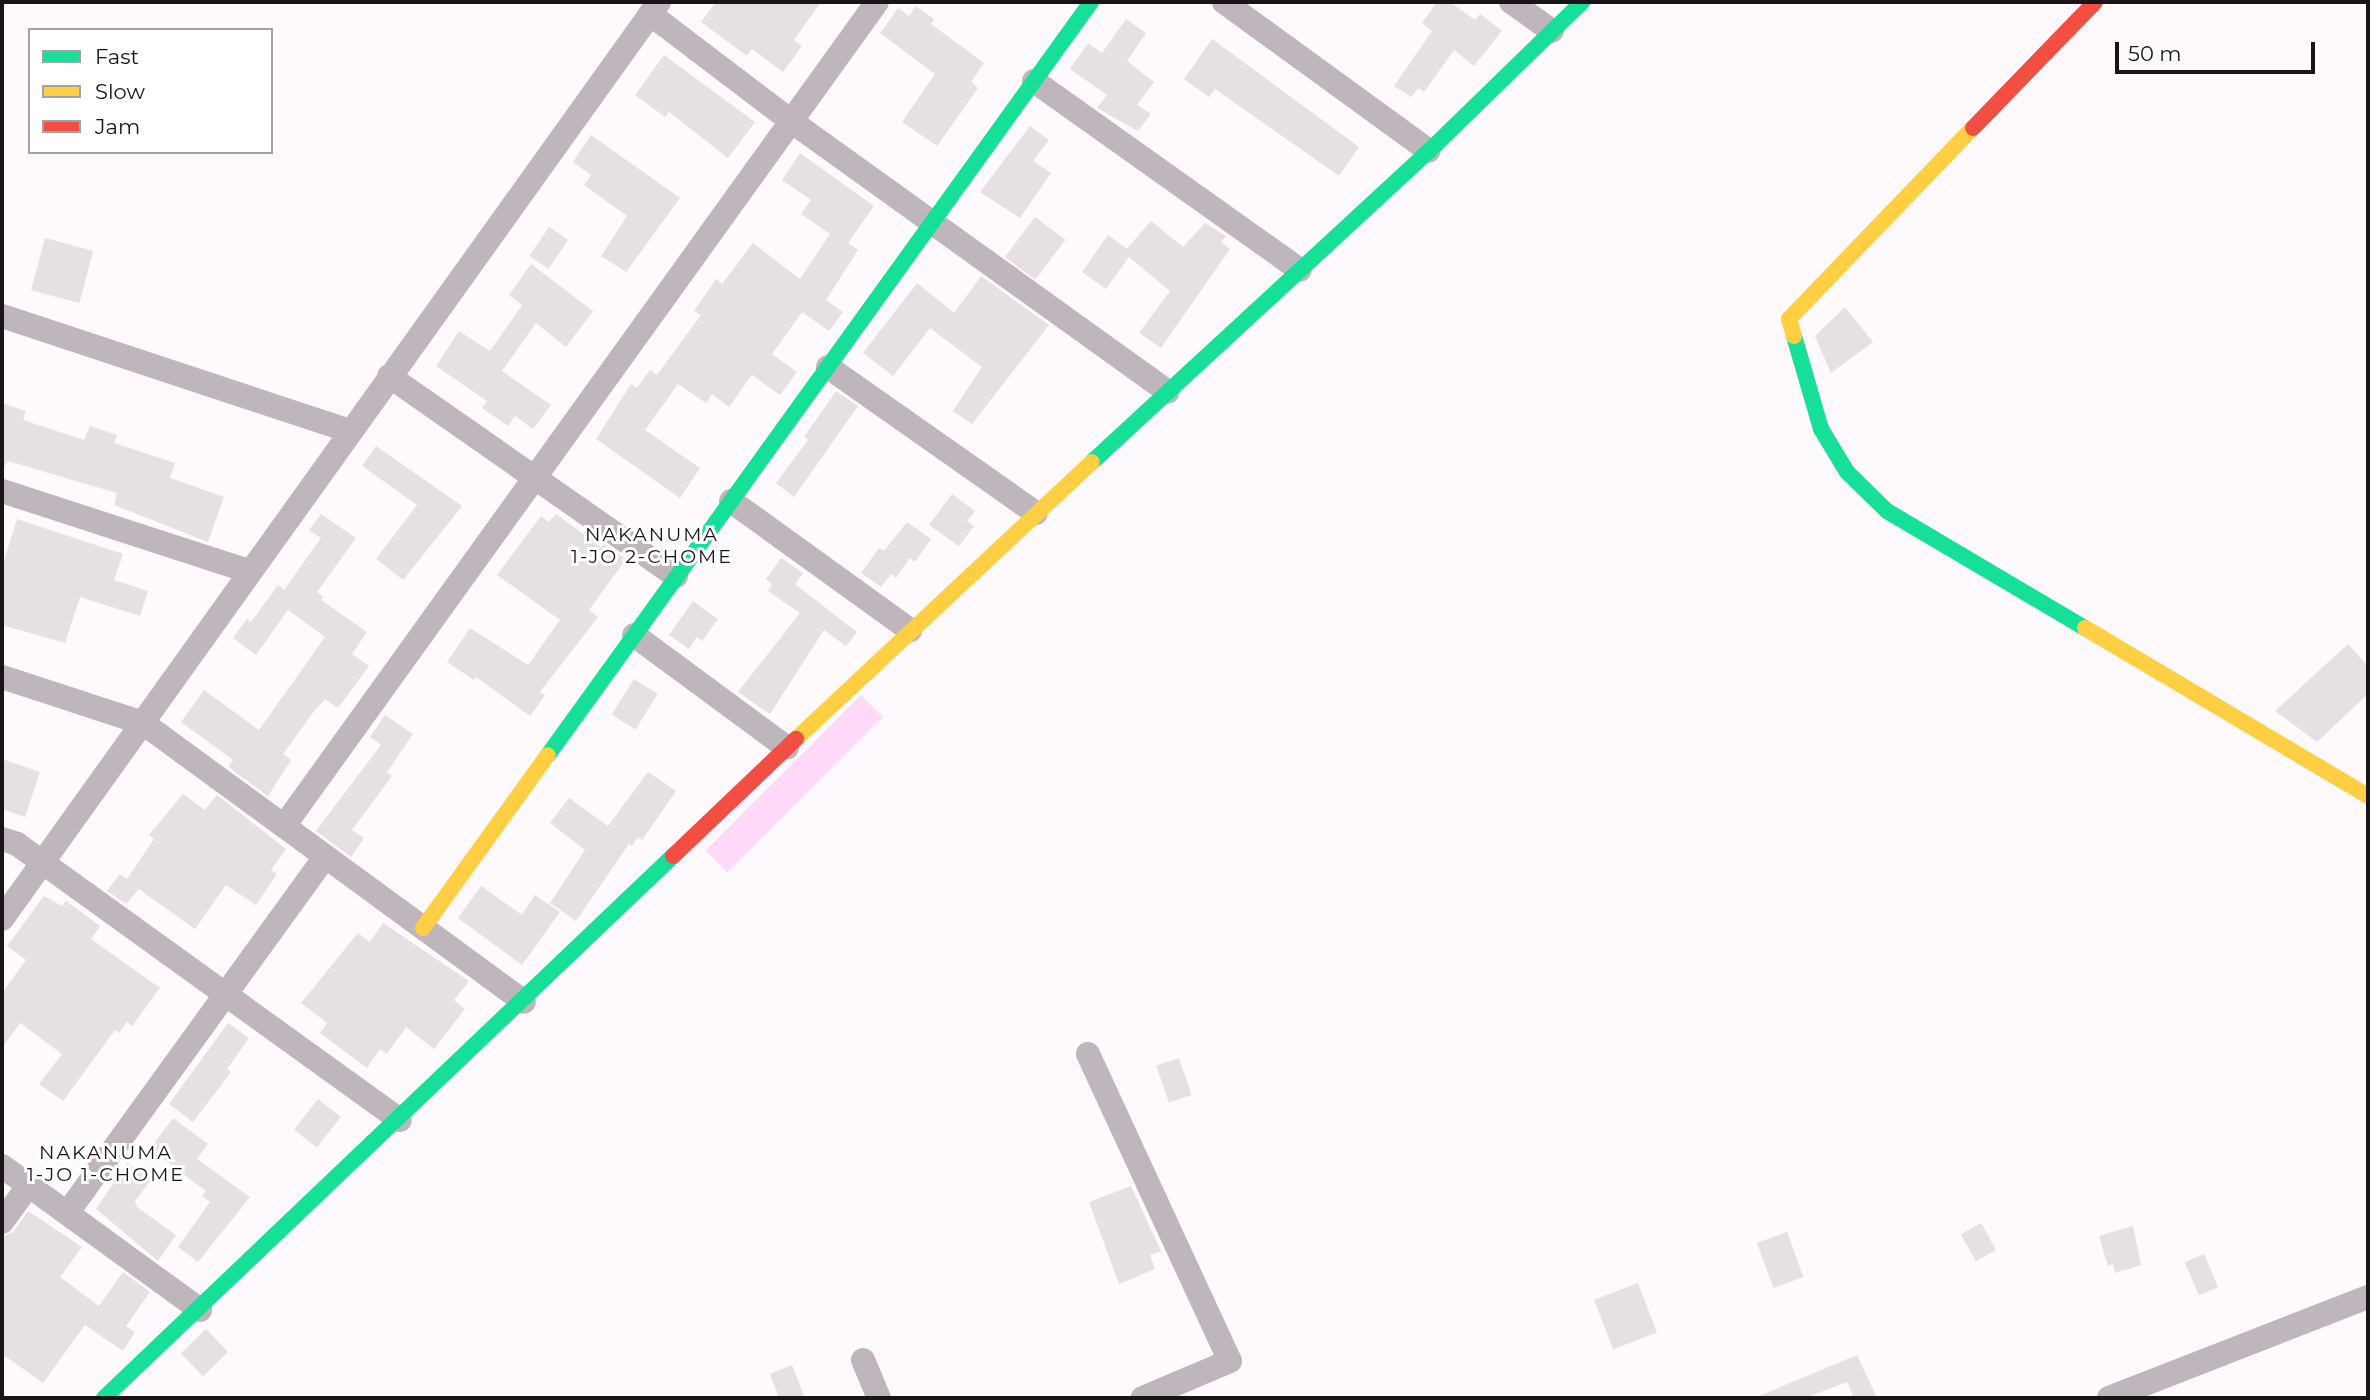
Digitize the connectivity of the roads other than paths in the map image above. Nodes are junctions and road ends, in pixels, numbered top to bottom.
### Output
1 (877, 2) edge
2 (1091, 2) edge
3 (1224, 2) edge
4 (1511, 2) edge
5 (1582, 2) edge
6 (2095, 2) edge
7 (654, 8) edge
8 (1552, 31) junction
9 (1034, 81) junction
10 (791, 121) junction
11 (1429, 151) junction
12 (932, 221) junction
13 (1300, 270) junction
14 (2, 316) edge
15 (828, 366) junction
16 (389, 376) junction
17 (1168, 392) junction
18 (349, 431) junction
19 (535, 477) junction
20 (2, 491) edge
21 (731, 501) junction
22 (1036, 513) junction
23 (248, 571) junction
24 (676, 576) junction
25 (910, 630) junction
26 (634, 635) junction
27 (2, 677) edge
28 (143, 723) junction
29 (787, 748) junction
30 (2368, 796) edge
31 (284, 826) junction
32 (2, 839) edge
33 (325, 857) junction
34 (41, 865) junction
35 (2, 919) edge
36 (423, 928) junction
37 (223, 994) junction
38 (524, 1002) junction
39 (1088, 1054) dead end
40 (400, 1120) junction
41 (2, 1166) edge
42 (29, 1185) junction
43 (68, 1212) junction
44 (2, 1222) edge
45 (2368, 1297) edge
46 (200, 1310) junction
47 (863, 1360) dead end
48 (104, 1398) edge
49 (879, 1398) edge
50 (1143, 1398) edge
51 (2109, 1398) edge

1 - 10 street
2 - 9 street
3 - 11 street
4 - 8 street
5 - 8 street
6 - 30 street
7 - 10 street
7 - 16 street
8 - 11 street
9 - 12 street
9 - 13 street
10 - 12 street
10 - 19 street
11 - 13 street
12 - 15 street
12 - 17 street
13 - 17 street
14 - 18 street
15 - 21 street
15 - 22 street
16 - 18 street
16 - 19 street
17 - 22 street
18 - 23 street
19 - 24 street
19 - 31 street
20 - 23 street
21 - 24 street
21 - 25 street
22 - 25 street
23 - 28 street
24 - 26 street
25 - 29 street
26 - 29 street
26 - 36 street
27 - 28 street
28 - 31 street
28 - 34 street
29 - 38 street
31 - 33 street
32 - 34 street
33 - 36 street
33 - 37 street
34 - 35 street
34 - 37 street
36 - 38 street
37 - 40 street
37 - 43 street
38 - 40 street
39 - 50 street
40 - 46 street
41 - 42 street
42 - 43 street
42 - 44 street
43 - 46 street
45 - 51 street
46 - 48 street
47 - 49 street

